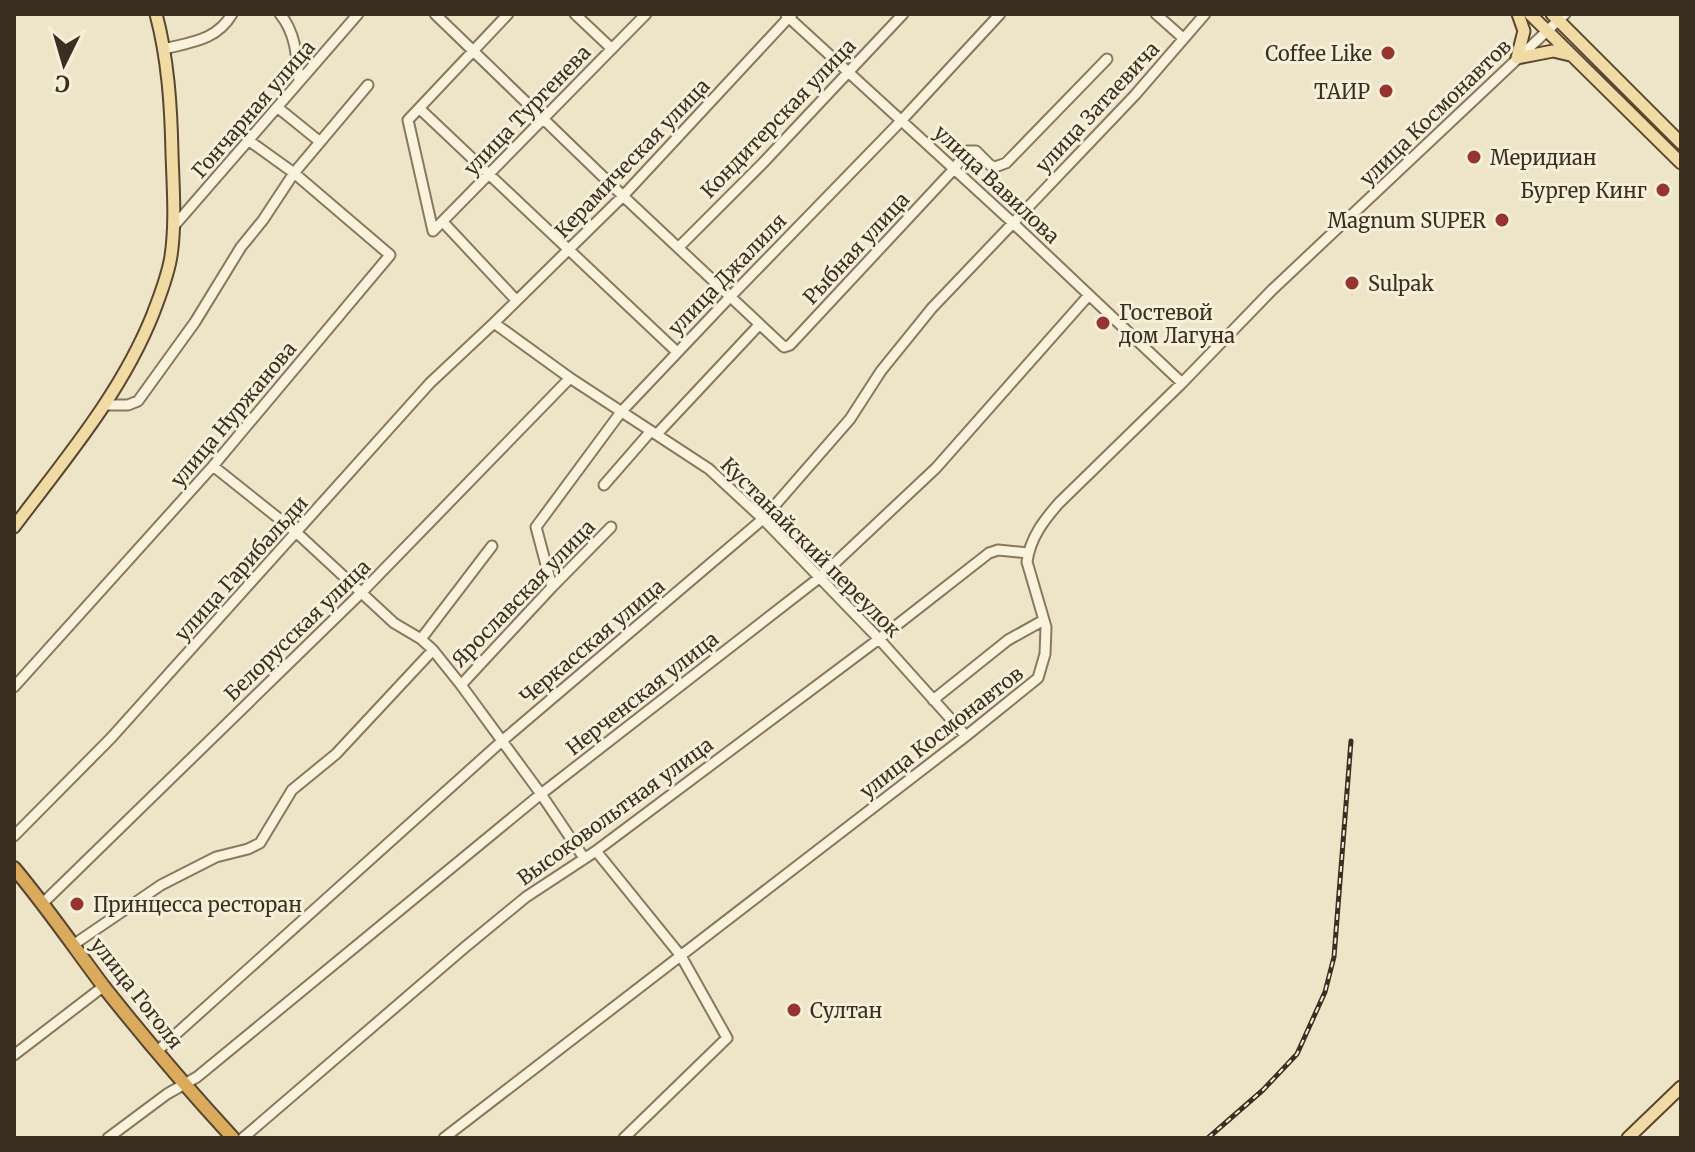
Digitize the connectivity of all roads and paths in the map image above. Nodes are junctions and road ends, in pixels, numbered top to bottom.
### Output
1 (156, 14) edge
2 (232, 14) edge
3 (280, 14) edge
4 (358, 14) edge
5 (435, 14) edge
6 (508, 14) edge
7 (575, 14) edge
8 (646, 14) edge
9 (903, 14) edge
10 (1000, 14) edge
11 (1156, 14) edge
12 (1205, 14) edge
13 (1518, 14) edge
14 (1530, 14) edge
15 (789, 15) edge
16 (1559, 16) edge
17 (1547, 31) junction
18 (1183, 38) junction
19 (164, 49) junction
20 (612, 49) junction
21 (473, 51) junction
22 (1573, 55) junction
23 (1517, 58) junction
24 (1107, 59) dead end
25 (847, 72) junction
26 (299, 82) junction
27 (368, 85) dead end
28 (277, 107) junction
29 (420, 109) junction
30 (544, 120) junction
31 (901, 121) junction
32 (248, 140) junction
33 (319, 141) junction
34 (1681, 143) edge
35 (1681, 163) edge
36 (954, 169) junction
37 (294, 173) junction
38 (490, 174) junction
39 (623, 196) junction
40 (443, 222) junction
41 (1013, 223) junction
42 (174, 226) junction
43 (679, 247) junction
44 (568, 250) junction
45 (1089, 295) junction
46 (730, 297) junction
47 (516, 300) junction
48 (494, 323) junction
49 (759, 325) junction
50 (677, 352) junction
51 (570, 378) junction
52 (1182, 383) junction
53 (105, 405) junction
54 (621, 412) junction
55 (654, 432) junction
56 (213, 466) junction
57 (604, 485) dead end
58 (763, 519) junction
59 (14, 527) edge
60 (611, 527) dead end
61 (297, 533) junction
62 (492, 546) dead end
63 (1028, 553) junction
64 (819, 578) junction
65 (552, 587) junction
66 (362, 592) junction
67 (1044, 620) junction
68 (421, 639) junction
69 (879, 639) junction
70 (433, 650) junction
71 (461, 685) junction
72 (14, 687) edge
73 (933, 700) junction
74 (966, 736) junction
75 (502, 741) junction
76 (541, 794) junction
77 (14, 836) edge
78 (596, 851) junction
79 (584, 858) junction
80 (14, 868) edge
81 (43, 903) junction
82 (73, 945) junction
83 (681, 956) junction
84 (104, 986) junction
85 (156, 1052) junction
86 (14, 1055) edge
87 (184, 1085) junction
88 (1681, 1087) edge
89 (108, 1138) edge
90 (233, 1138) edge
91 (243, 1138) edge
92 (444, 1138) edge
93 (624, 1138) edge
94 (1628, 1138) edge

1 - 19 main road
2 - 19 street
3 - 26 street
4 - 26 street, Гончарная улица
5 - 21 street
6 - 21 street
7 - 20 street
8 - 20 street, улица Тургенева
9 - 25 street, Кондитерская улица
10 - 31 street, улица Джалиля
11 - 18 street
12 - 18 street, улица Затаевича
13 - 23 main road
14 - 17 main road
15 - 25 street, улица Вавилова
15 - 39 street, Керамическая улица
16 - 17 street, улица Космонавтов
16 - 34 main road
17 - 22 main road
17 - 23 street, улица Космонавтов
18 - 41 street, улица Затаевича
19 - 42 main road
20 - 30 street, улица Тургенева
21 - 29 street
21 - 30 street
22 - 23 main road
22 - 35 main road
23 - 52 street, улица Космонавтов
24 - 36 street
25 - 31 street, улица Вавилова
25 - 43 street, Кондитерская улица
26 - 28 street, Гончарная улица
27 - 33 street
28 - 32 street, Гончарная улица
28 - 33 street
29 - 38 street
29 - 40 street, улица Тургенева
30 - 38 street, улица Тургенева
30 - 39 street
31 - 36 street, улица Вавилова
31 - 46 street, улица Джалиля
32 - 37 street, улица Нуржанова
32 - 42 street, Гончарная улица
33 - 37 street
36 - 41 street, улица Вавилова
36 - 49 street, Рыбная улица
37 - 53 street
37 - 56 street, улица Нуржанова
38 - 40 street, улица Тургенева
38 - 44 street
39 - 43 street
39 - 44 street, Керамическая улица
40 - 47 street
41 - 45 street, улица Вавилова
41 - 58 street, Черкасская улица
42 - 53 main road
43 - 46 street
44 - 47 street, Керамическая улица
44 - 50 street
45 - 52 street, улица Вавилова
45 - 64 street, Нерченская улица
46 - 49 street
46 - 50 street, улица Джалиля
47 - 48 street, Керамическая улица
48 - 51 street, Кустанайский переулок
48 - 61 street, улица Гарибальди
49 - 55 street
50 - 54 street, улица Джалиля
51 - 54 street, Кустанайский переулок
51 - 66 street, Белорусская улица
52 - 63 street, улица Космонавтов
53 - 59 main road
54 - 55 street, Кустанайский переулок
54 - 65 street, улица Джалиля
55 - 57 street
55 - 58 street, Кустанайский переулок
56 - 61 street
56 - 72 street, улица Нуржанова
58 - 64 street, Кустанайский переулок
58 - 75 street, Черкасская улица
60 - 65 street, Ярославская улица
61 - 66 street
61 - 77 street, улица Гарибальди
62 - 68 street
63 - 67 street, улица Космонавтов
63 - 69 street, Высоковольтная улица
64 - 69 street, Кустанайский переулок
64 - 76 street, Нерченская улица
65 - 71 street, Ярославская улица
66 - 68 street
66 - 81 street, Белорусская улица
67 - 73 street
67 - 74 street, улица Космонавтов
68 - 70 street
69 - 73 street, Кустанайский переулок
69 - 78 street, Высоковольтная улица
70 - 71 street
70 - 82 street, Ярославская улица
71 - 75 street
73 - 74 street, Кустанайский переулок
74 - 83 street, улица Космонавтов
75 - 76 street
75 - 85 street, Черкасская улица
76 - 79 street
76 - 87 street, Нерченская улица
78 - 79 street, Высоковольтная улица
78 - 83 street
79 - 91 street, Высоковольтная улица
80 - 81 highway, улица Гоголя
81 - 82 highway, улица Гоголя
82 - 84 highway, улица Гоголя
83 - 92 street, улица Космонавтов
83 - 93 street
84 - 85 highway, улица Гоголя
84 - 86 street
85 - 87 highway, улица Гоголя
87 - 89 street, Нерченская улица
87 - 90 highway, улица Гоголя
88 - 94 main road

